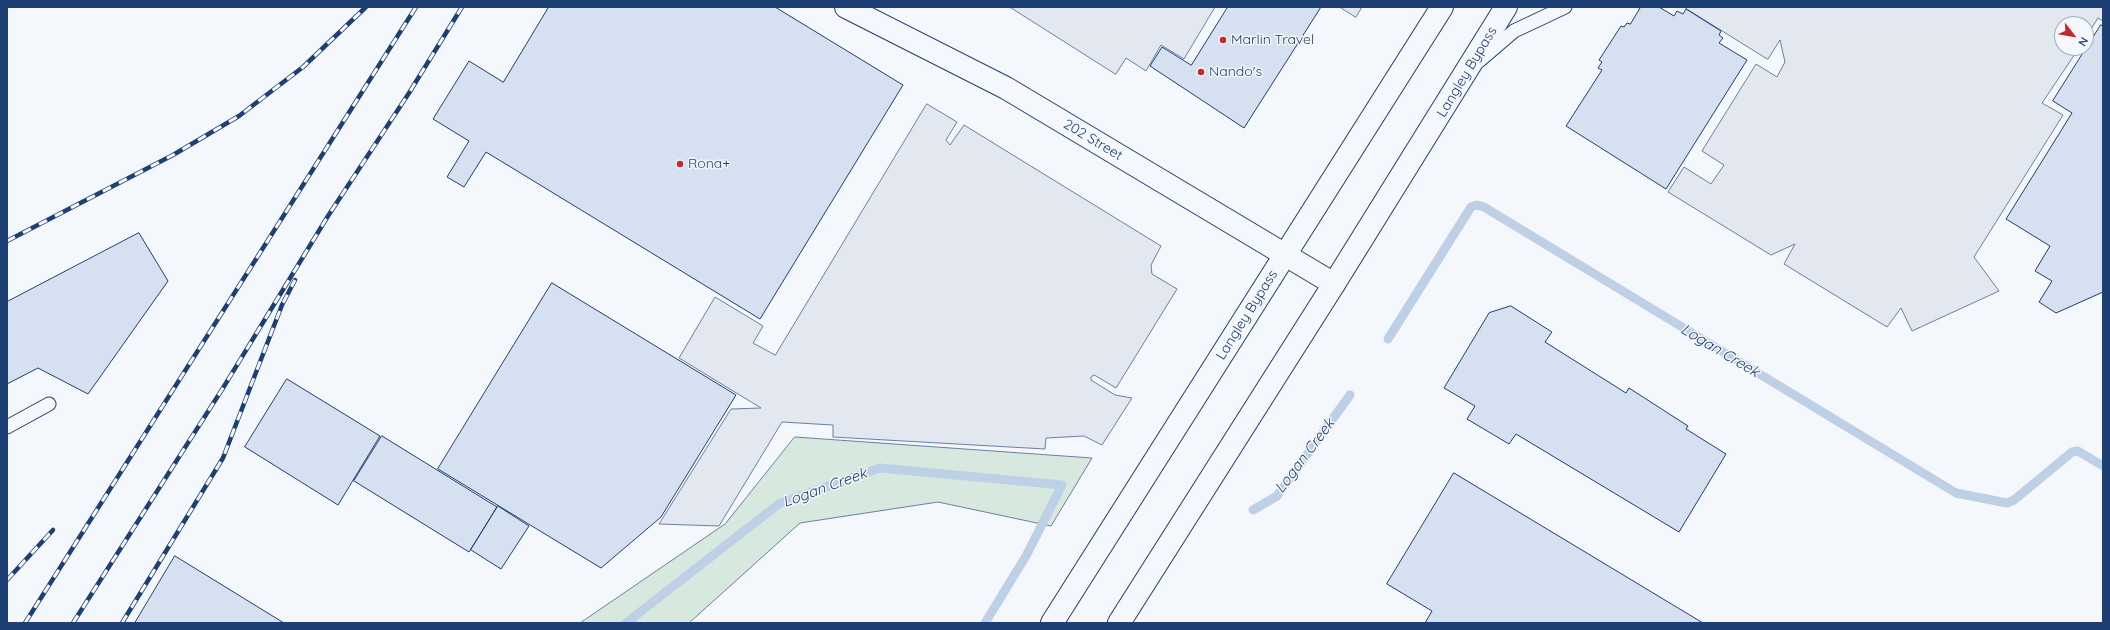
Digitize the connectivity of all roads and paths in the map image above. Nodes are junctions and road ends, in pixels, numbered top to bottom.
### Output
1 (846, 7) edge
2 (1442, 7) edge
3 (1506, 7) edge
4 (1565, 7) edge
5 (1464, 74) junction
6 (1286, 254) junction
7 (1334, 284) junction
8 (49, 404) dead end
9 (7, 427) edge
10 (1052, 623) edge
11 (1119, 623) edge

1 - 6 main road, 202 Street
2 - 6 main road, Langley Bypass
3 - 5 main road, Langley Bypass
4 - 5 lane
5 - 7 main road, Langley Bypass
6 - 7 main road, 202 Street
6 - 10 main road, Langley Bypass
7 - 11 main road, Langley Bypass
8 - 9 lane

